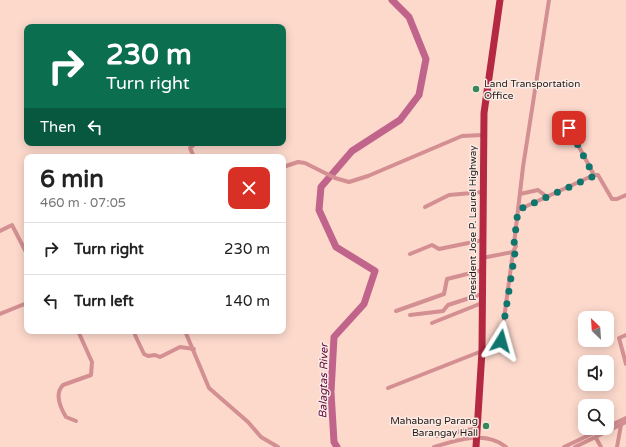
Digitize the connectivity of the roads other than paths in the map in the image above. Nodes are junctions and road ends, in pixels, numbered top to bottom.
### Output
1 (500, 0) edge
2 (549, 0) edge
3 (569, 128) dead end
4 (483, 135) junction
5 (286, 166) edge
6 (594, 176) junction
7 (483, 192) junction
8 (520, 194) junction
9 (626, 195) edge
10 (547, 197) junction
11 (425, 207) dead end
12 (518, 210) junction
13 (0, 231) edge
14 (483, 240) junction
15 (24, 248) edge
16 (513, 252) junction
17 (410, 254) dead end
18 (482, 258) junction
19 (483, 270) junction
20 (482, 294) junction
21 (482, 303) junction
22 (24, 304) edge
23 (396, 311) dead end
24 (0, 314) edge
25 (410, 315) dead end
26 (432, 324) dead end
27 (79, 334) edge
28 (186, 334) edge
29 (135, 335) dead end
30 (626, 335) edge
31 (501, 341) dead end
32 (194, 349) junction
33 (482, 351) junction
34 (626, 364) edge
35 (388, 388) dead end
36 (626, 418) edge
37 (76, 421) dead end
38 (614, 424) edge
39 (624, 424) edge
40 (478, 428) junction
41 (589, 435) edge
42 (437, 436) dead end
43 (477, 438) junction
44 (596, 438) junction
45 (278, 447) edge
46 (434, 447) edge
47 (476, 447) edge
48 (506, 447) edge
49 (564, 447) edge
50 (575, 447) edge
51 (601, 447) edge
52 (617, 447) edge

1 - 4 highway, President Jose P. Laurel Highway
2 - 8 street
3 - 6 street
4 - 5 street
4 - 7 highway, President Jose P. Laurel Highway
6 - 9 street
6 - 10 street
7 - 11 street
7 - 14 highway, President Jose P. Laurel Highway
8 - 10 street
8 - 12 street
10 - 12 street
12 - 16 street
13 - 15 street
14 - 17 street
14 - 18 highway, President Jose P. Laurel Highway
16 - 18 street
16 - 31 street
18 - 19 highway, President Jose P. Laurel Highway
19 - 20 highway, President Jose P. Laurel Highway
19 - 23 street
20 - 21 highway, President Jose P. Laurel Highway
20 - 25 street
21 - 26 street
21 - 33 highway, President Jose P. Laurel Highway
22 - 24 street
27 - 37 street
28 - 32 street
29 - 32 street
30 - 34 street
32 - 45 street
33 - 35 street
33 - 40 highway, President Jose P. Laurel Highway
36 - 38 street
39 - 44 street
39 - 52 street
40 - 42 street
40 - 43 highway, President Jose P. Laurel Highway
41 - 49 street
43 - 46 street
43 - 47 highway, President Jose P. Laurel Highway
43 - 48 street
44 - 50 street
44 - 51 street

